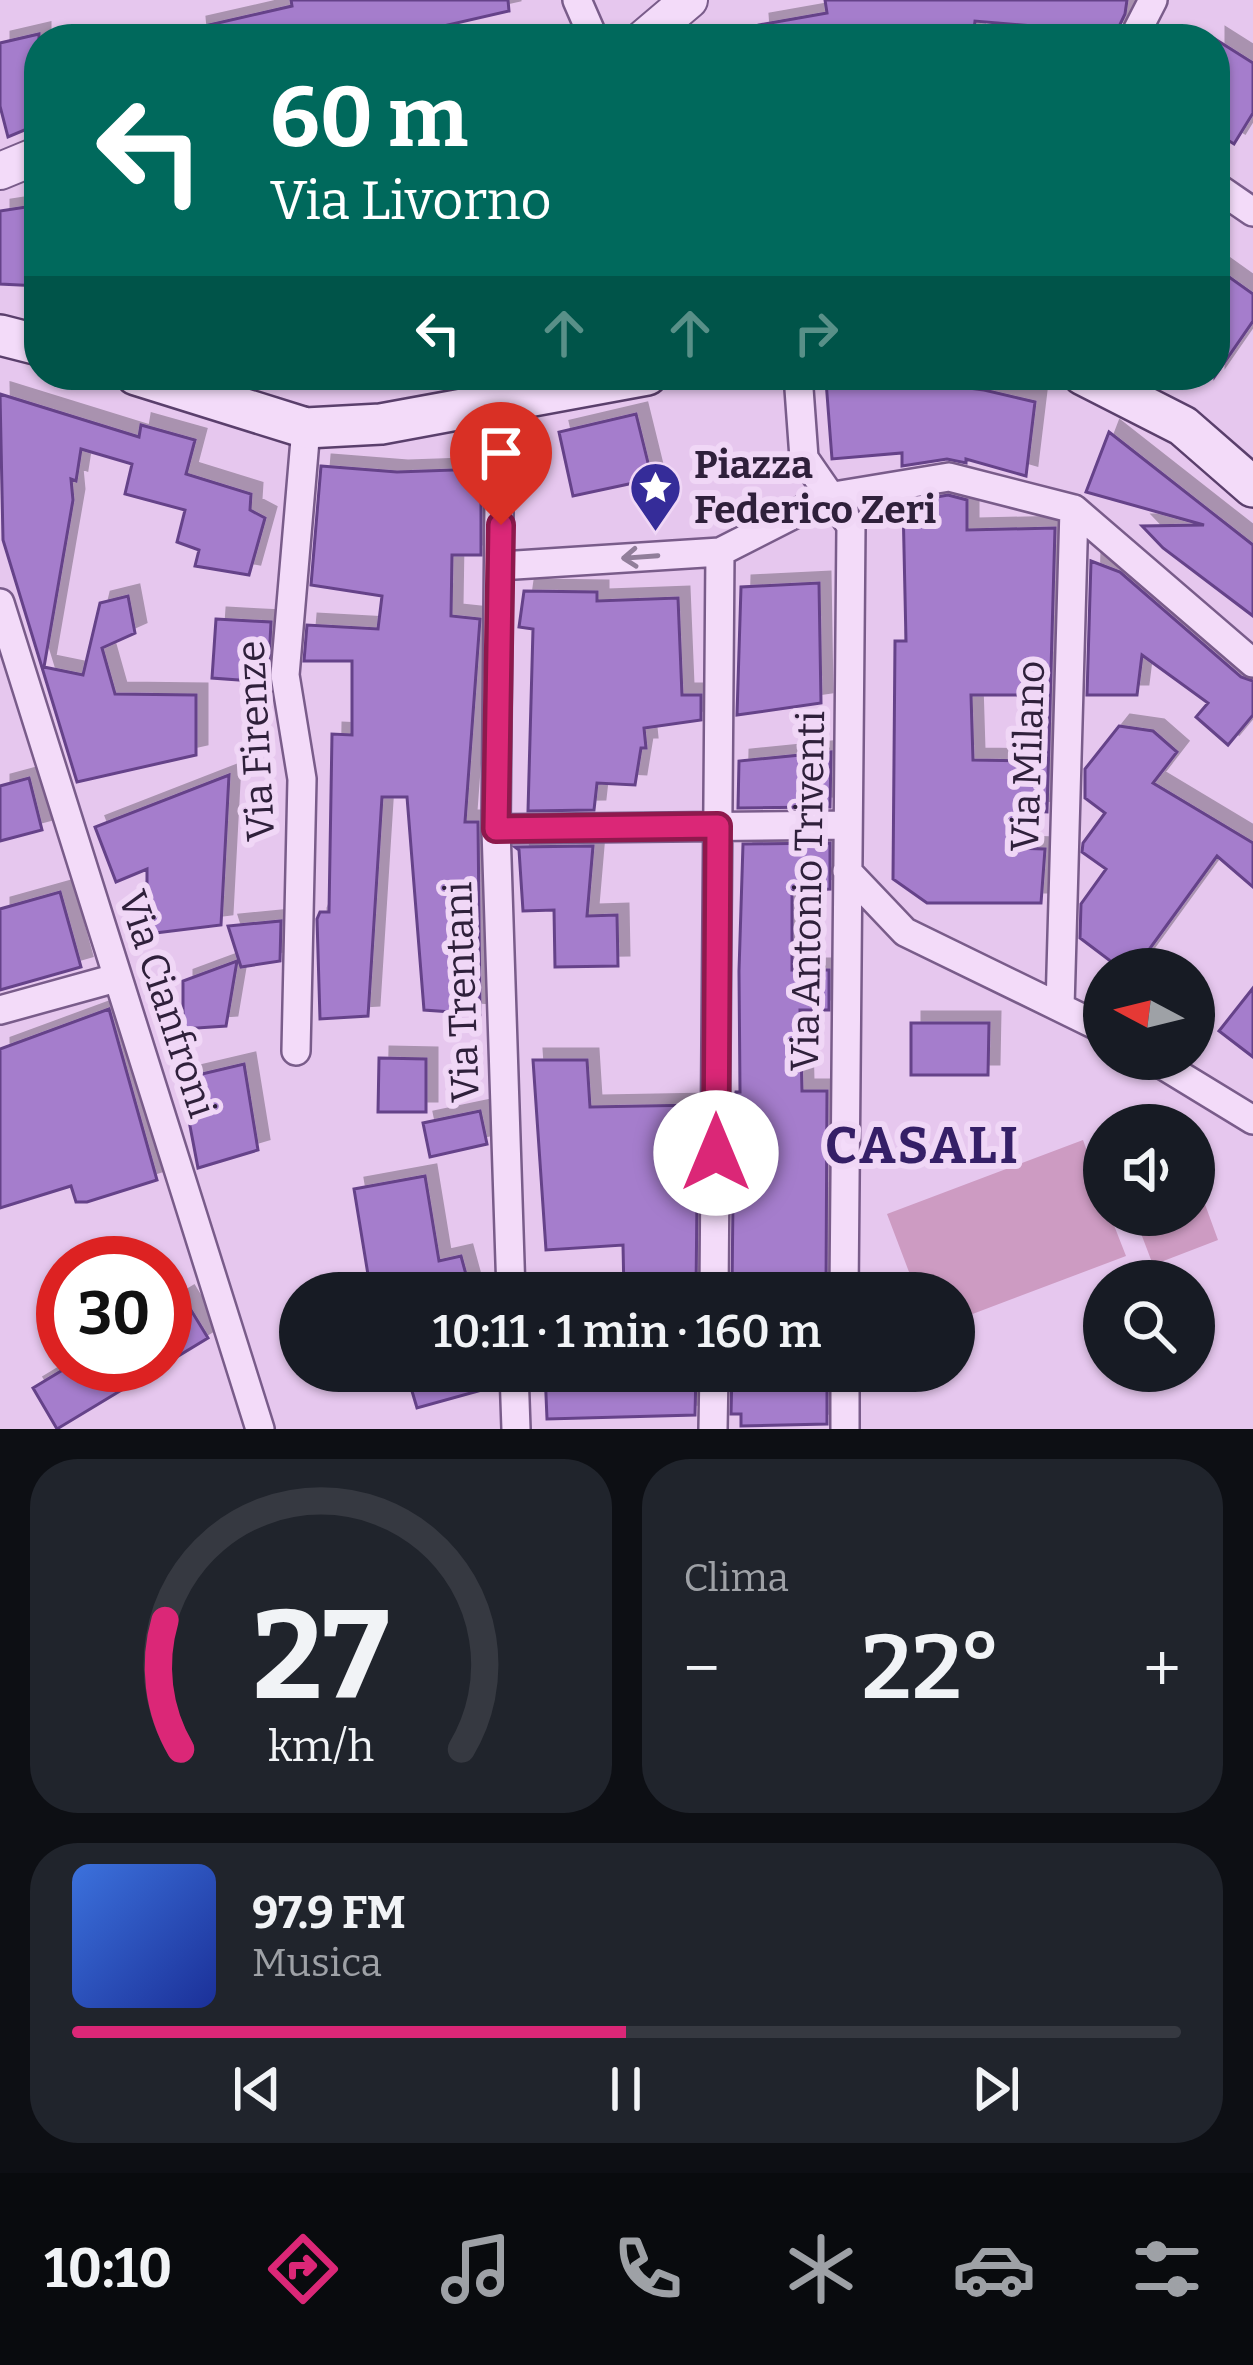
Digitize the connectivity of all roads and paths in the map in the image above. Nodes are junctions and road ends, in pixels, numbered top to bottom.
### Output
1 (689, 0) edge
2 (661, 24) edge
3 (184, 390) edge
4 (562, 390) edge
5 (799, 390) edge
6 (1112, 390) edge
7 (500, 401) junction
8 (306, 428) junction
9 (1253, 487) edge
10 (828, 497) junction
11 (1074, 508) junction
12 (720, 552) junction
13 (501, 566) junction
14 (0, 603) edge
15 (1253, 663) edge
16 (848, 824) junction
17 (718, 826) junction
18 (496, 829) junction
19 (847, 871) junction
20 (116, 978) junction
21 (1060, 1006) junction
22 (0, 1010) edge
23 (1083, 1018) edge
24 (296, 1051) dead end
25 (1187, 1080) edge
26 (1253, 1120) edge
27 (510, 1272) edge
28 (714, 1272) edge
29 (844, 1272) edge
30 (515, 1392) edge
31 (714, 1392) edge
32 (845, 1392) edge
33 (260, 1429) edge
34 (516, 1429) edge
35 (713, 1429) edge
36 (845, 1429) edge

1 - 2 street
3 - 8 main road
4 - 7 main road
5 - 10 street, Via Antonio Triventi
6 - 9 main road
7 - 8 main road
7 - 13 street, Via Trentani
8 - 24 street, Via Firenze
10 - 11 street
10 - 12 street
10 - 16 street, Via Antonio Triventi
11 - 15 street
11 - 21 street, Via Milano
12 -> 13 street
12 - 17 street
13 - 18 street, Via Trentani
14 - 20 street, Via Cianfroni
16 - 17 street
16 - 19 street, Via Antonio Triventi
17 - 18 street
17 - 28 street
18 - 27 street, Via Trentani
19 - 21 street
19 - 29 street, Via Antonio Triventi
20 - 22 street
20 - 33 street, Via Cianfroni
21 - 23 street
25 - 26 street
30 - 34 street
31 - 35 street
32 - 36 street

